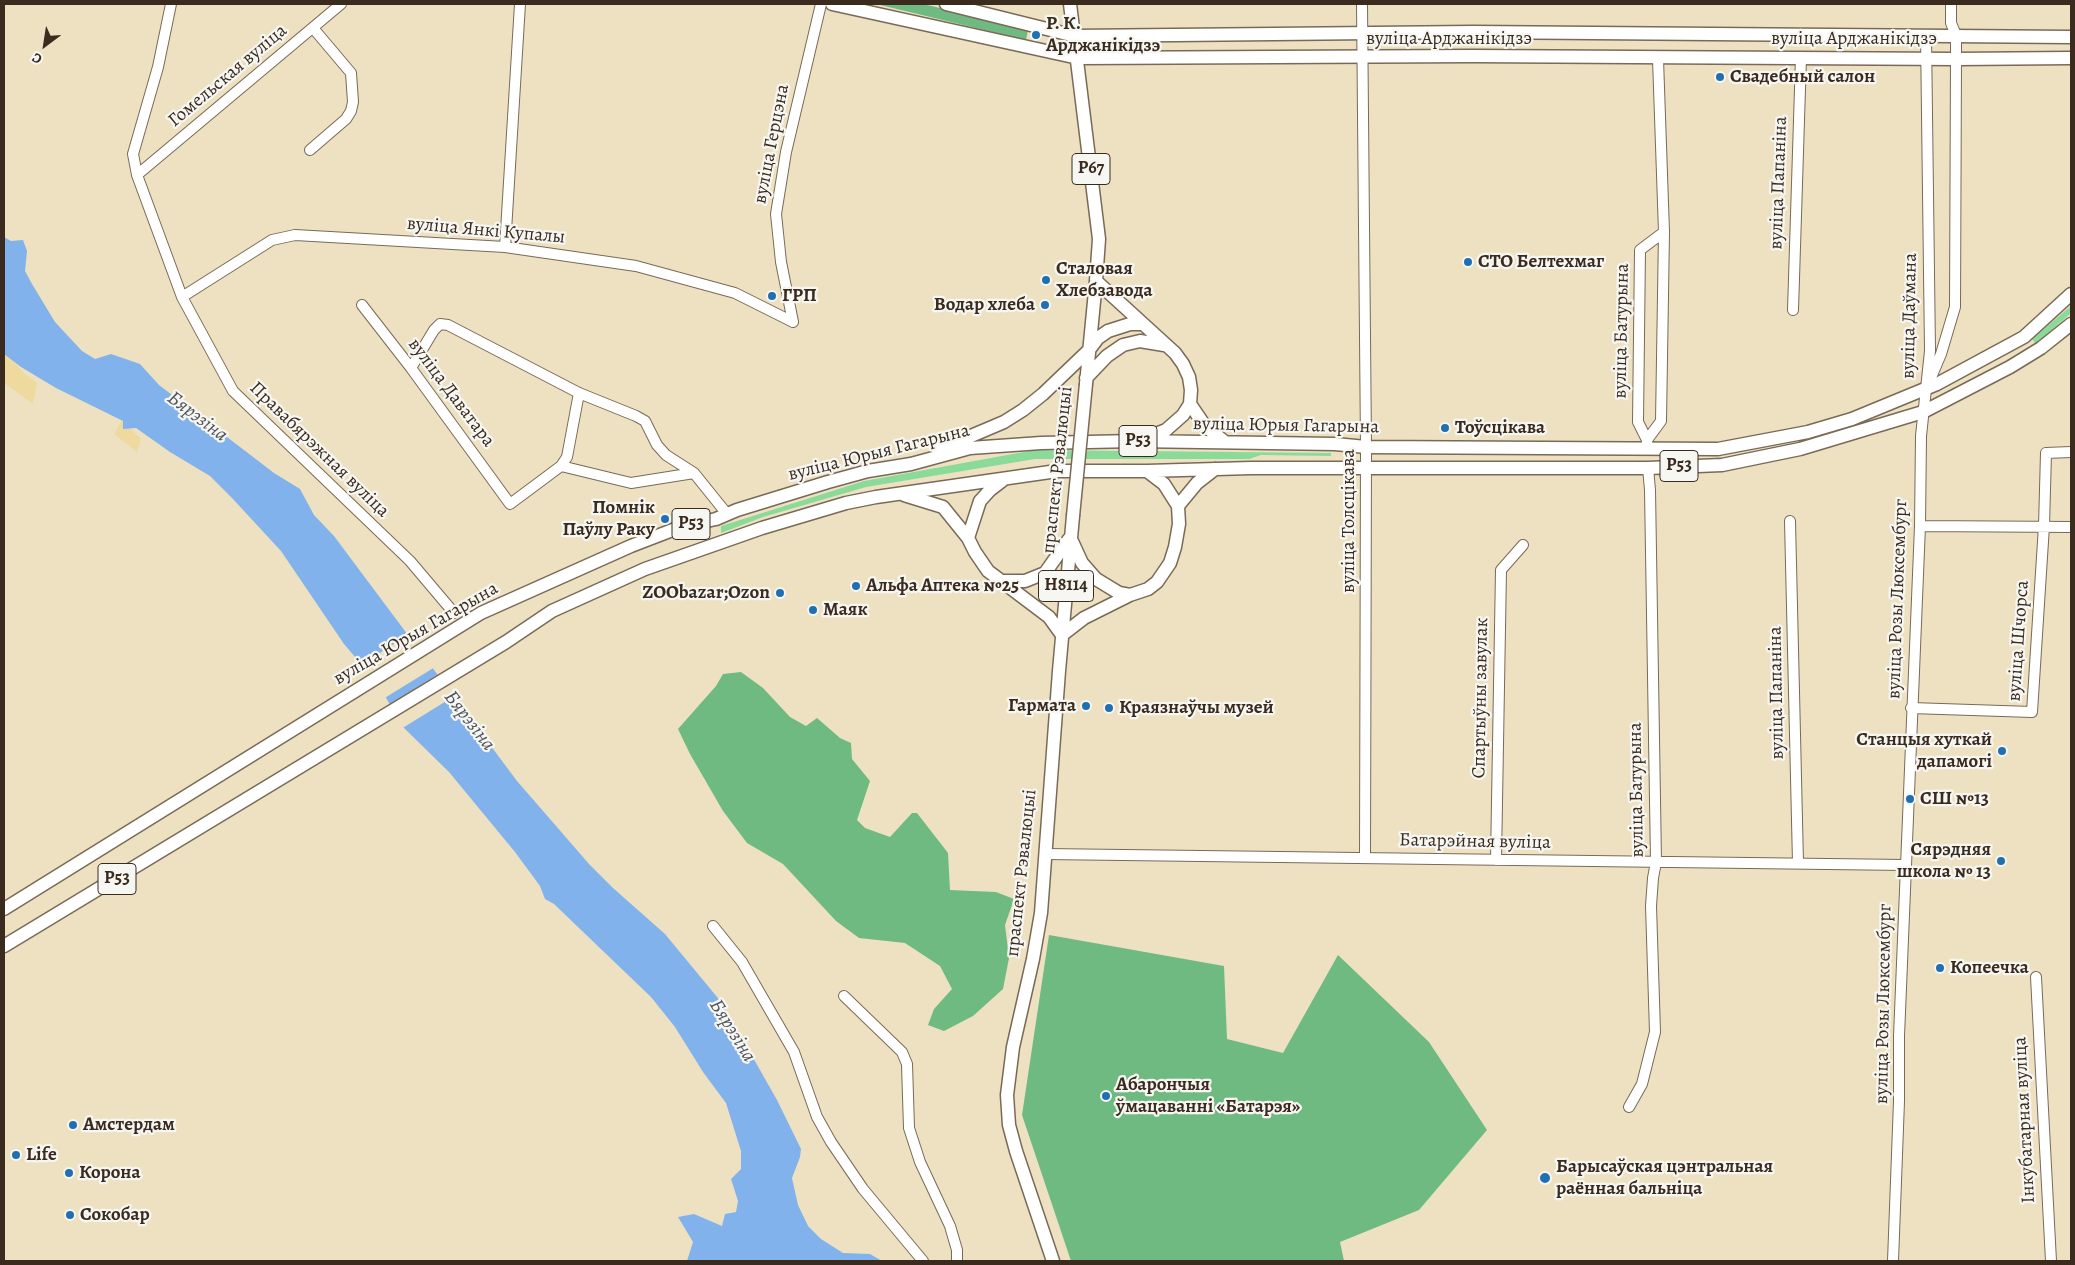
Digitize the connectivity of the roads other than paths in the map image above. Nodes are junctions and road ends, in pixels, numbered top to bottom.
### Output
1 (171, 4) edge
2 (341, 4) edge
3 (520, 4) edge
4 (821, 4) edge
5 (832, 4) edge
6 (946, 4) edge
7 (1070, 4) edge
8 (1362, 4) edge
9 (1952, 4) edge
10 (313, 28) junction
11 (1362, 33) junction
12 (1926, 35) junction
13 (1956, 35) junction
14 (1075, 36) junction
15 (2071, 37) edge
16 (1800, 57) junction
17 (1078, 58) junction
18 (1363, 58) junction
19 (1926, 58) junction
20 (2071, 58) edge
21 (1658, 59) junction
22 (1956, 59) junction
23 (310, 150) dead end
24 (137, 174) junction
25 (1664, 232) junction
26 (505, 247) junction
27 (1096, 281) junction
28 (2071, 294) edge
29 (182, 297) junction
30 (362, 305) dead end
31 (1793, 310) dead end
32 (793, 322) joint
33 (1142, 324) junction
34 (2071, 324) edge
35 (1164, 345) junction
36 (1090, 350) junction
37 (411, 368) junction
38 (1086, 381) junction
39 (1926, 389) junction
40 (579, 393) junction
41 (1190, 404) junction
42 (1923, 412) junction
43 (1135, 441) junction
44 (1224, 442) junction
45 (1647, 445) junction
46 (1366, 447) junction
47 (2071, 452) edge
48 (911, 464) junction
49 (561, 466) junction
50 (1648, 468) junction
51 (1215, 469) junction
52 (1366, 469) junction
53 (1147, 471) junction
54 (694, 474) junction
55 (1004, 480) junction
56 (899, 494) junction
57 (1178, 506) junction
58 (727, 514) junction
59 (1790, 522) dead end
60 (1920, 526) junction
61 (2044, 526) junction
62 (2071, 526) edge
63 (1070, 537) junction
64 (968, 538) junction
65 (1523, 545) dead end
66 (1002, 581) junction
67 (1130, 595) junction
68 (454, 613) dead end
69 (1062, 635) junction
70 (1911, 708) junction
71 (1045, 854) junction
72 (1365, 858) junction
73 (1496, 860) junction
74 (1656, 862) junction
75 (1798, 863) junction
76 (1905, 865) junction
77 (4, 909) edge
78 (713, 926) dead end
79 (4, 946) edge
80 (2036, 977) dead end
81 (844, 996) dead end
82 (1629, 1107) dead end
83 (923, 1261) edge
84 (958, 1261) edge
85 (1053, 1261) edge
86 (1894, 1261) edge
87 (2051, 1261) edge

1 - 24 street, Правабярэжная вуліца
2 - 10 street, Гомельская вуліца
3 - 26 street
4 - 32 street, вуліца Герцэна
5 - 17 main road, вуліца Арджанікідзэ
6 - 14 main road, вуліца Арджанікідзэ
7 - 14 main road, праспект Рэвалюцыі / Р67
8 - 11 street, вуліца Толсцікава
9 - 13 street, вуліца Даўмана
10 - 23 street
10 - 24 street, Гомельская вуліца
11 - 12 main road, вуліца Арджанікідзэ
11 - 14 main road, вуліца Арджанікідзэ
11 - 18 street, вуліца Толсцікава
12 - 13 main road, вуліца Арджанікідзэ
12 - 19 street, вуліца Даўмана
13 - 15 main road, вуліца Арджанікідзэ
13 - 22 street, вуліца Даўмана
14 - 17 main road, праспект Рэвалюцыі / Р67
16 - 19 main road, вуліца Арджанікідзэ
16 - 21 main road, вуліца Арджанікідзэ
16 - 31 street, вуліца Папаніна
17 - 18 main road, вуліца Арджанікідзэ
17 - 27 main road, праспект Рэвалюцыі / Р67
18 - 21 main road, вуліца Арджанікідзэ
18 - 46 street, вуліца Толсцікава
19 - 22 main road, вуліца Арджанікідзэ
19 - 39 street, вуліца Даўмана
20 - 22 main road, вуліца Арджанікідзэ
21 - 25 street
22 - 39 street, вуліца Даўмана
24 - 29 street, Правабярэжная вуліца
25 - 45 street
25 - 45 street, вуліца Батурына
26 - 29 street, вуліца Янкі Купалы
26 - 32 street, вуліца Янкі Купалы
27 - 33 main road
27 - 36 main road, праспект Рэвалюцыі / Р67
28 - 39 main road, вуліца Юрыя Гагарына / Р53
29 - 68 street, Правабярэжная вуліца
30 - 37 street, вуліца Даватара
33 - 35 main road
33 - 36 main road
34 - 42 main road, Р53
35 - 38 main road
35 - 41 main road
36 - 38 main road, праспект Рэвалюцыі / Р67
36 - 48 main road
37 - 40 street
37 - 49 street, вуліца Даватара
38 - 63 main road, праспект Рэвалюцыі / Р67, bridge
39 - 42 street, вуліца Розы Люксембург
39 - 45 main road, вуліца Юрыя Гагарына / Р53
40 - 49 street
40 - 54 street
41 - 43 main road
41 - 44 main road
42 - 50 main road, Р53
42 - 60 street, вуліца Розы Люксембург
43 - 44 main road, вуліца Юрыя Гагарына / Р53
43 - 48 main road, вуліца Юрыя Гагарына / Р53
44 - 46 main road, вуліца Юрыя Гагарына / Р53
45 - 46 main road, вуліца Юрыя Гагарына / Р53
46 - 52 street, вуліца Толсцікава
47 - 61 street, вуліца Шчорса
48 - 58 main road, вуліца Юрыя Гагарына / Р53
49 - 54 street
50 - 52 main road, Р53
50 - 74 street, вуліца Батурына
51 - 52 main road, Р53
51 - 53 main road, Р53
51 - 57 main road
52 - 72 street, вуліца Толсцікава
53 - 55 main road, Р53
53 - 57 main road
54 - 58 street
55 - 56 main road, Р53
55 - 64 main road
56 - 64 main road
56 - 79 main road, Р53
57 - 67 main road
58 - 77 main road, вуліца Юрыя Гагарына / Р53
59 - 75 street, вуліца Папаніна
60 - 61 street
60 - 70 street, вуліца Розы Люксембург
61 - 62 street
61 - 70 street, вуліца Шчорса
63 - 66 main road, Р67
63 - 67 main road
63 - 69 main road, праспект Рэвалюцыі / Н8114
64 - 66 main road
65 - 73 street, Спартыўны завулак
66 - 69 main road
67 - 69 main road
69 - 71 main road, праспект Рэвалюцыі / Н8114
70 - 76 street, вуліца Розы Люксембург
71 - 72 street, Батарэйная вуліца
71 - 85 main road, праспект Рэвалюцыі / Н8114
72 - 73 street, Батарэйная вуліца
73 - 74 street, Батарэйная вуліца
74 - 75 street, Батарэйная вуліца
74 - 82 street, вуліца Батурына
75 - 76 street, Батарэйная вуліца
76 - 86 street, вуліца Розы Люксембург
78 - 83 street
80 - 87 street, Інкубатарная вуліца
81 - 84 street

